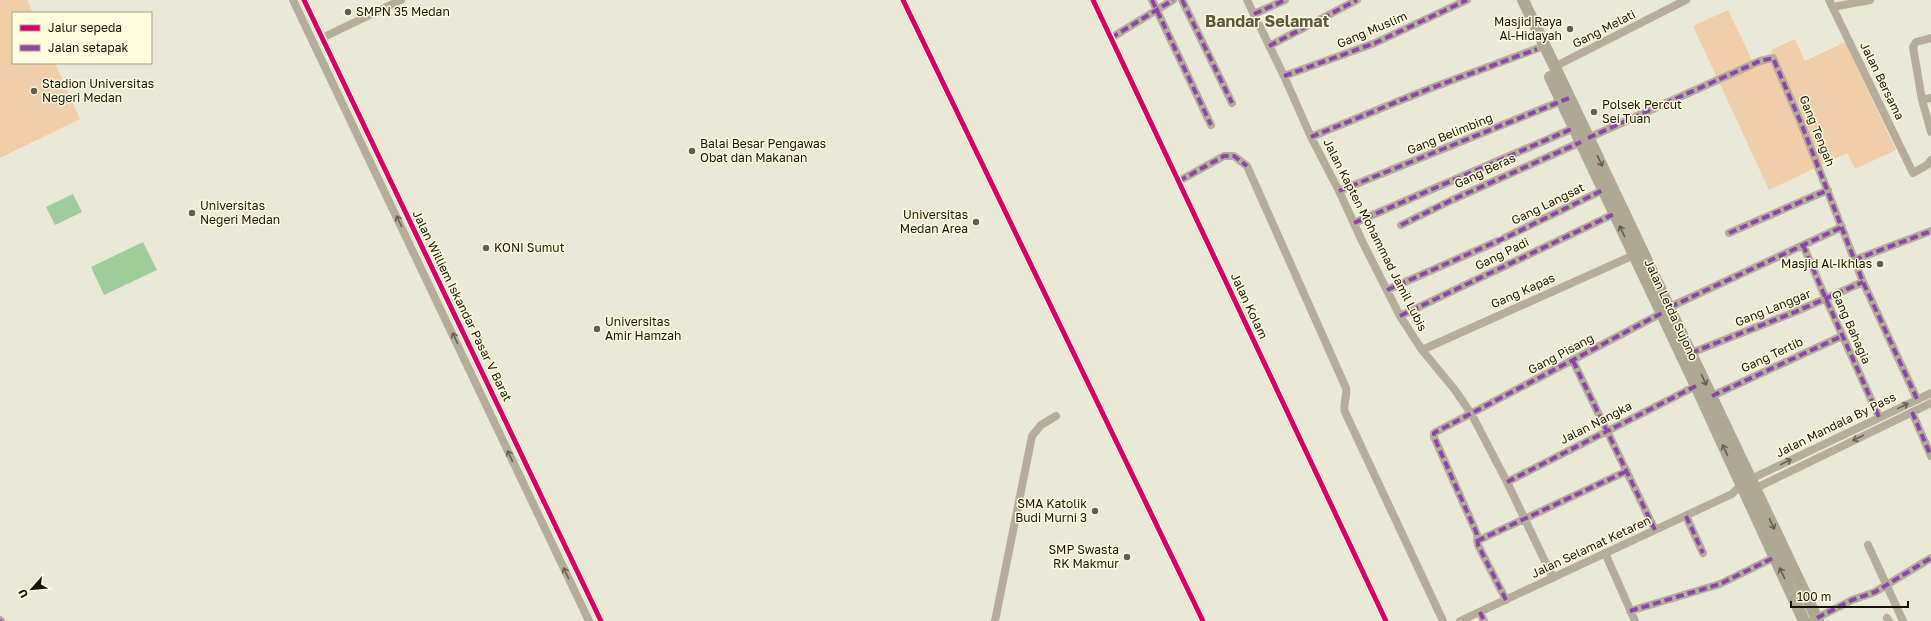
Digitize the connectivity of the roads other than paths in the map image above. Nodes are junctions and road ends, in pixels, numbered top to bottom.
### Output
1 (293, 0) edge
2 (304, 0) edge
3 (401, 0) edge
4 (903, 0) edge
5 (1093, 0) edge
6 (1152, 0) edge
7 (1173, 0) edge
8 (1182, 0) edge
9 (1247, 0) edge
10 (1285, 0) edge
11 (1357, 0) edge
12 (1467, 0) edge
13 (1514, 0) edge
14 (1522, 0) edge
15 (1686, 0) edge
16 (1870, 0) edge
17 (1831, 4) edge
18 (1156, 9) junction
19 (1254, 14) junction
20 (322, 38) junction
21 (1111, 38) junction
22 (1931, 38) edge
23 (1269, 46) junction
24 (1540, 47) junction
25 (1554, 68) junction
26 (1284, 76) junction
27 (1931, 98) edge
28 (1565, 100) junction
29 (1922, 100) junction
30 (1232, 103) dead end
31 (1211, 125) dead end
32 (1574, 128) junction
33 (1931, 132) edge
34 (1311, 137) junction
35 (1584, 140) junction
36 (376, 150) junction
37 (367, 154) junction
38 (1931, 160) edge
39 (1179, 181) junction
40 (1603, 190) junction
41 (1828, 190) junction
42 (1340, 191) junction
43 (1614, 214) junction
44 (1354, 223) junction
45 (1401, 225) dead end
46 (1842, 228) junction
47 (1931, 232) edge
48 (1729, 233) dead end
49 (420, 242) junction
50 (1803, 245) junction
51 (411, 247) junction
52 (1634, 255) junction
53 (1854, 260) junction
54 (1863, 282) junction
55 (1387, 290) junction
56 (1826, 300) junction
57 (1666, 310) junction
58 (1400, 316) junction
59 (1842, 336) junction
60 (1422, 350) junction
61 (1691, 353) junction
62 (1573, 361) junction
63 (1696, 386) junction
64 (1931, 392) edge
65 (1712, 396) junction
66 (1917, 399) junction
67 (1931, 403) edge
68 (1912, 412) junction
69 (1472, 415) junction
70 (1056, 416) dead end
71 (1879, 418) junction
72 (1606, 432) junction
73 (1931, 456) edge
74 (1627, 471) junction
75 (1507, 482) junction
76 (1748, 487) junction
77 (1686, 516) junction
78 (1525, 520) junction
79 (554, 523) junction
80 (545, 528) junction
81 (1655, 530) junction
82 (1477, 541) junction
83 (1868, 545) dead end
84 (1605, 553) junction
85 (1703, 553) dead end
86 (1775, 558) junction
87 (1931, 558) edge
88 (1553, 578) junction
89 (1887, 586) junction
90 (585, 588) junction
91 (576, 593) junction
92 (1506, 600) junction
93 (1630, 611) junction
94 (1480, 612) junction
95 (1815, 620) edge
96 (589, 621) edge
97 (601, 621) edge
98 (995, 621) edge
99 (1203, 621) edge
100 (1386, 621) edge
101 (1443, 621) edge
102 (1460, 621) edge
103 (1484, 621) edge
104 (1635, 621) edge
105 (1804, 621) edge
106 (1903, 621) edge

1 - 37 street, Jalan Williem Iskandar Pasar V Barat
2 - 20 street, Jalan Williem Iskandar Pasar V Barat
3 - 20 street
4 - 99 street
5 - 21 street, Jalan Kolam
6 - 18 street
7 - 18 street
8 - 30 street
9 - 19 street, Jalan Kapten Mohammad Jamil Lubis
10 - 19 street
11 - 23 street
12 - 26 street, Gang Muslim
13 - 24 highway, Jalan Letda Sujono
14 - 24 highway, Jalan Letda Sujono
15 - 25 street, Gang Melati
16 - 17 street
17 - 38 street, Jalan Bersama
18 - 21 street
18 - 31 street
19 - 23 street, Jalan Kapten Mohammad Jamil Lubis
20 - 36 street, Jalan Williem Iskandar Pasar V Barat
21 - 39 street, Jalan Kolam
22 - 29 street
23 - 26 street, Jalan Kapten Mohammad Jamil Lubis
24 - 25 highway, Jalan Letda Sujono
24 - 28 highway, Jalan Letda Sujono
24 - 34 street
25 - 28 highway, Jalan Letda Sujono
26 - 34 street, Jalan Kapten Mohammad Jamil Lubis
27 - 29 street
28 - 32 highway, Jalan Letda Sujono
28 - 35 highway, Jalan Letda Sujono
28 - 42 street, Gang Belimbing
29 - 33 street
32 - 35 highway, Jalan Letda Sujono
32 - 44 street
34 - 42 street, Jalan Kapten Mohammad Jamil Lubis
35 - 40 highway, Jalan Letda Sujono
35 - 41 street, Gang Tengah
35 - 45 street, Gang Beras
35 -> 57 highway, Jalan Letda Sujono
36 - 37 street
36 - 49 street, Jalan Williem Iskandar Pasar V Barat
51 -> 37 street, Jalan Williem Iskandar Pasar V Barat
39 - 100 street, Jalan Kolam
39 - 101 street
40 - 43 highway, Jalan Letda Sujono
40 - 55 street, Gang Langsat
41 - 46 street, Gang Tengah
41 - 48 street
42 - 44 street, Jalan Kapten Mohammad Jamil Lubis
52 -> 43 highway, Jalan Letda Sujono
43 - 58 street, Gang Padi
44 - 55 street, Jalan Kapten Mohammad Jamil Lubis
46 - 50 street, Gang Pisang
46 - 53 street, Gang Tengah
47 - 53 street
49 - 51 street
49 - 79 street, Jalan Williem Iskandar Pasar V Barat
50 - 56 street, Gang Bahagia
50 - 57 street, Gang Pisang
80 -> 51 street, Jalan Williem Iskandar Pasar V Barat
52 - 57 highway, Jalan Letda Sujono
52 - 60 street, Gang Kapas
53 - 54 street, Gang Tengah
54 - 56 street, Gang Langgar
54 - 66 street, Gang Tengah
55 - 58 street, Jalan Kapten Mohammad Jamil Lubis
56 - 59 street, Gang Bahagia
56 - 61 street, Gang Langgar
57 - 61 highway, Jalan Letda Sujono
57 - 62 street, Gang Pisang
57 - 63 highway, Jalan Letda Sujono
58 - 60 street, Jalan Kapten Mohammad Jamil Lubis
59 - 65 street, Gang Tertib
59 - 71 street, Gang Bahagia
60 - 69 street, Jalan Kapten Mohammad Jamil Lubis
61 -> 65 highway, Jalan Letda Sujono
62 - 69 street, Gang Pisang
62 - 72 street
63 - 72 street, Jalan Nangka
76 -> 63 highway, Jalan Letda Sujono
64 - 66 street, Jalan Mandala By Pass
65 - 76 highway, Jalan Letda Sujono
71 -> 66 street, Jalan Mandala By Pass
67 - 68 street, Jalan Mandala By Pass
68 - 73 street
68 -> 76 street, Jalan Mandala By Pass
69 - 75 street, Jalan Kapten Mohammad Jamil Lubis
69 - 82 street, Gang Pisang
70 - 98 street
76 -> 71 street, Jalan Mandala By Pass
72 - 74 street
72 - 75 street, Jalan Nangka
74 - 78 street
74 - 81 street
75 - 78 street, Jalan Kapten Mohammad Jamil Lubis
76 - 77 street, Jalan Selamat Ketaren
76 - 86 highway, Jalan Letda Sujono
76 -> 95 highway, Jalan Letda Sujono
77 - 81 street, Jalan Selamat Ketaren
77 - 85 street
78 - 82 street
78 - 88 street, Jalan Kapten Mohammad Jamil Lubis
79 - 80 street
79 - 90 street, Jalan Williem Iskandar Pasar V Barat
91 -> 80 street, Jalan Williem Iskandar Pasar V Barat
81 - 84 street, Jalan Selamat Ketaren
82 - 92 street
83 - 89 street
84 - 88 street, Jalan Selamat Ketaren
84 - 93 street
86 - 93 street
105 -> 86 highway, Jalan Letda Sujono
87 - 89 street
88 - 92 street, Jalan Selamat Ketaren
89 - 95 street
89 - 106 street
90 - 91 street
90 - 97 street, Jalan Williem Iskandar Pasar V Barat
91 - 96 street, Jalan Williem Iskandar Pasar V Barat
92 - 94 street, Jalan Selamat Ketaren
93 - 104 street
94 - 102 street, Jalan Selamat Ketaren
94 - 103 street

